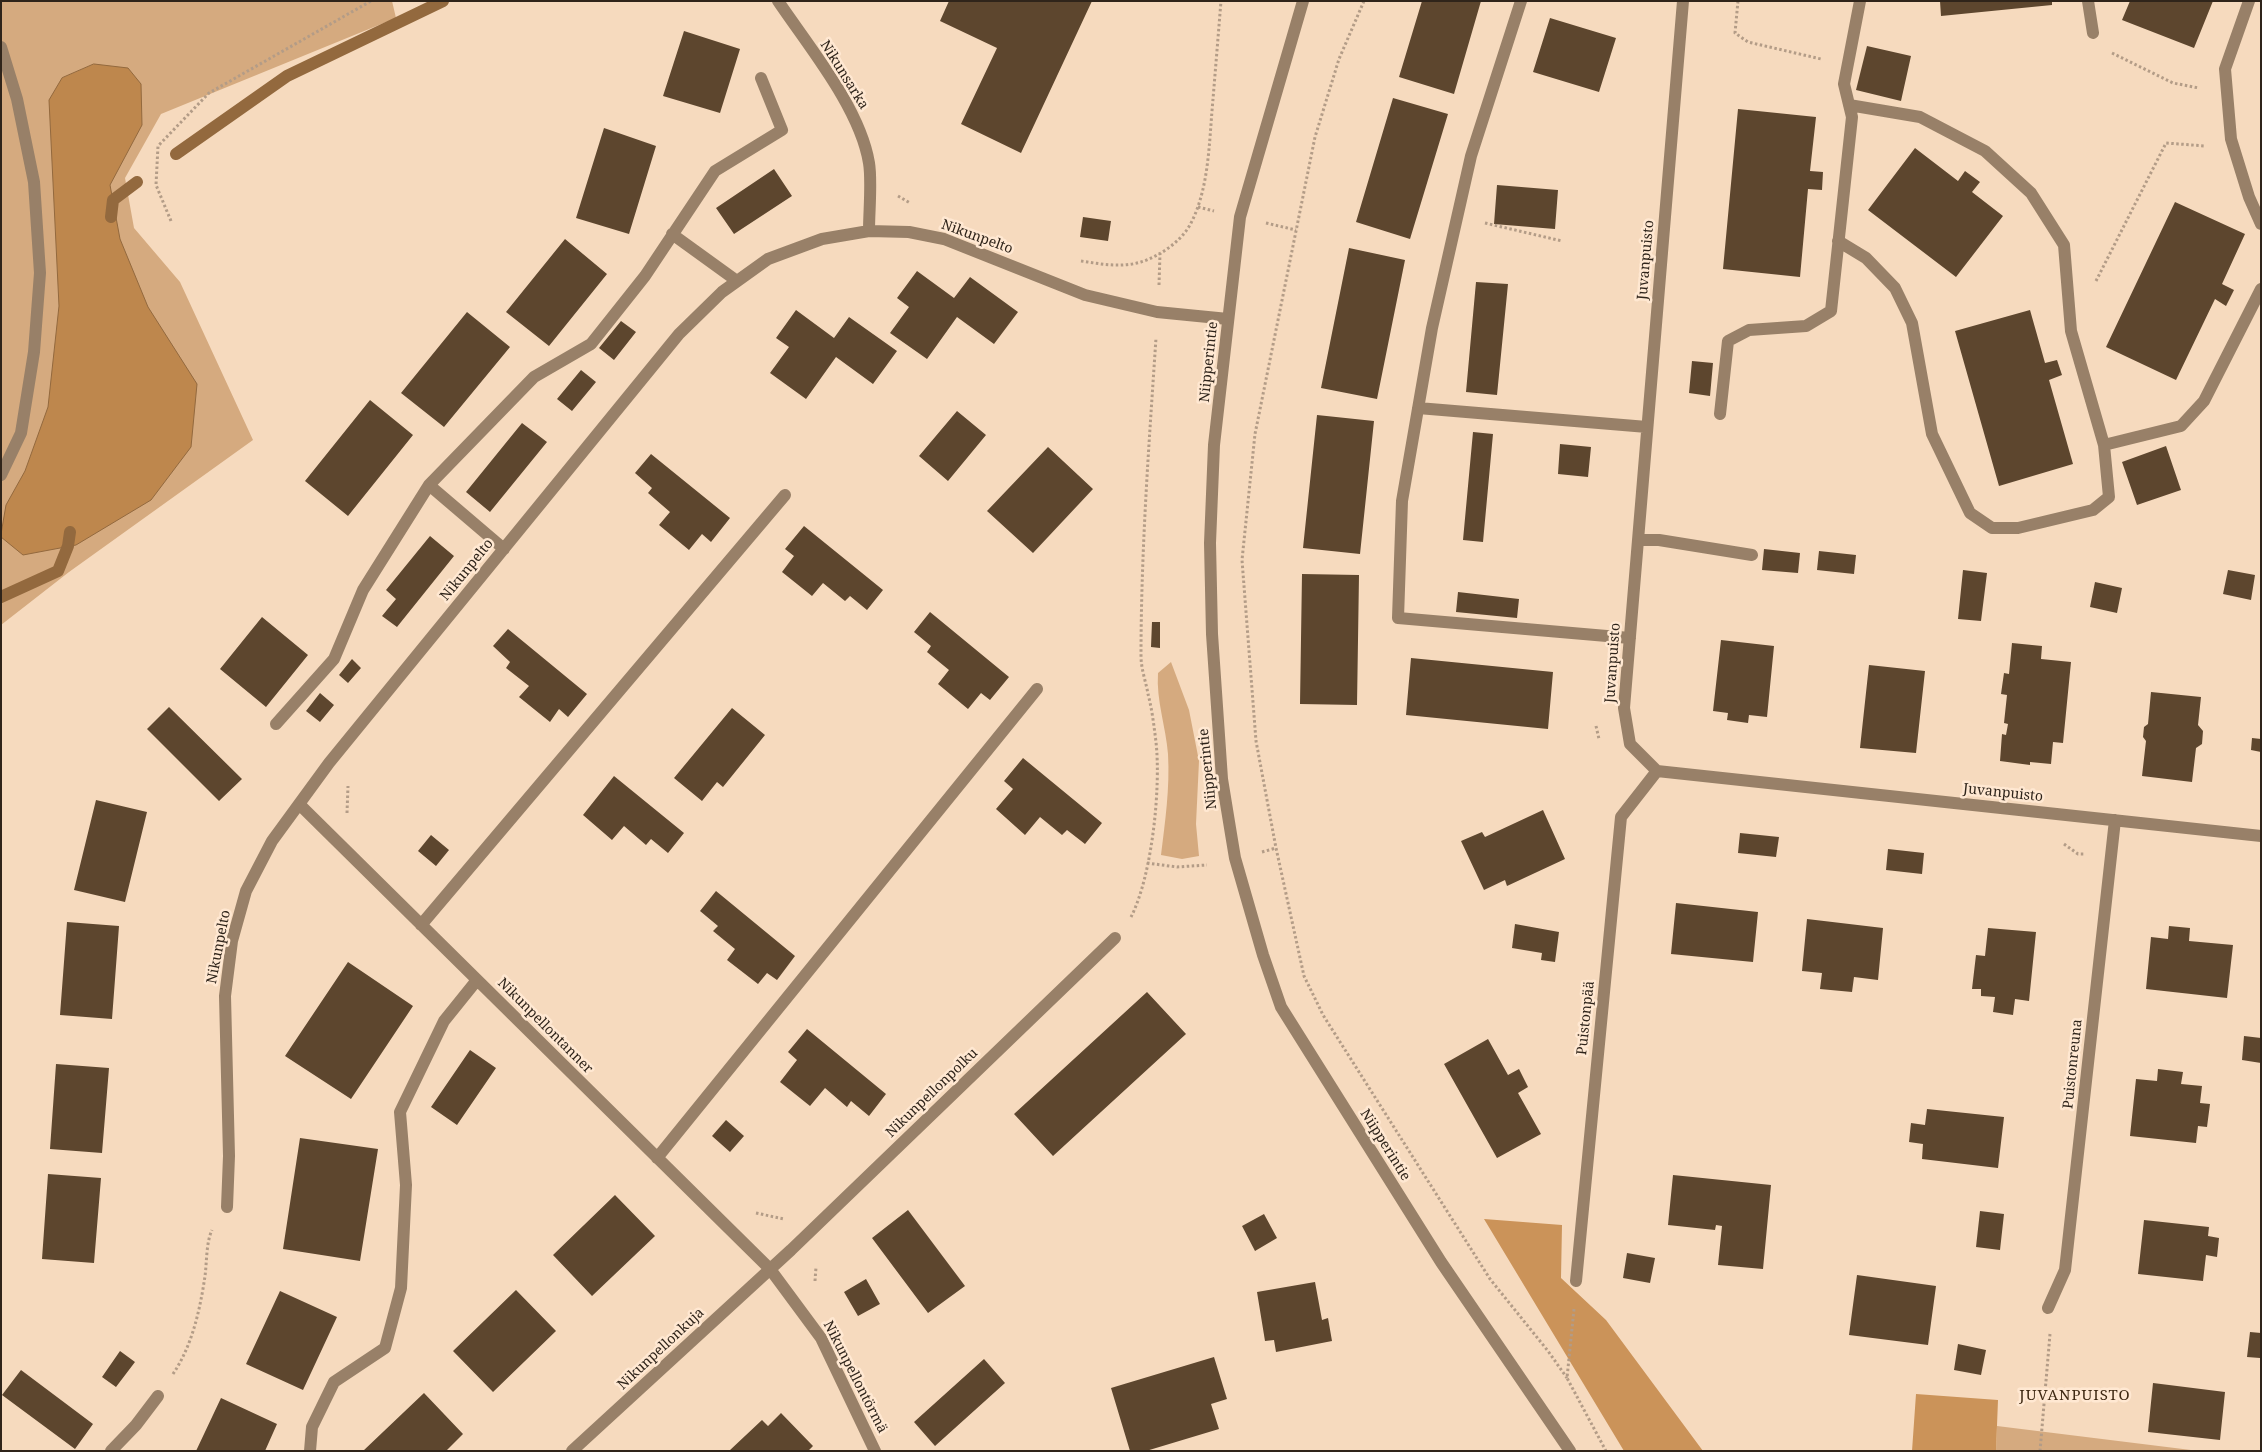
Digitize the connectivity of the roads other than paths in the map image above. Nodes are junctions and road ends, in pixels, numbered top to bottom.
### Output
1 (778, 1) edge
2 (1304, 1) edge
3 (1521, 1) edge
4 (1684, 1) edge
5 (1860, 1) edge
6 (2088, 1) edge
7 (2249, 1) edge
8 (2092, 33) road end
9 (1, 47) edge
10 (761, 78) dead end
11 (1849, 105) junction
12 (2261, 224) edge
13 (869, 231) junction
14 (672, 234) junction
15 (1838, 241) junction
16 (736, 281) junction
17 (2261, 289) edge
18 (1228, 319) junction
19 (1418, 408) junction
20 (1720, 414) dead end
21 (1647, 427) junction
22 (2104, 445) junction
23 (1, 476) edge
24 (429, 485) junction
25 (786, 495) dead end
26 (1638, 540) junction
27 (504, 548) junction
28 (1752, 555) dead end
29 (1630, 638) junction
30 (1037, 689) dead end
31 (276, 724) dead end
32 (1657, 771) junction
33 (299, 804) junction
34 (2115, 820) junction
35 (2261, 836) edge
36 (421, 925) junction
37 (1115, 938) road end
38 (477, 980) junction
39 (657, 1158) junction
40 (228, 1207) road end
41 (770, 1269) junction
42 (1576, 1281) road end
43 (2048, 1308) road end
44 (158, 1396) road end
45 (111, 1451) edge
46 (310, 1451) edge
47 (572, 1451) edge
48 (875, 1451) edge
49 (1570, 1451) edge

1 - 13 street, Nikunsarka
2 - 18 street, Niipperintie
3 - 19 street
4 - 21 street, Juvanpuisto
5 - 11 street
6 - 8 street
7 - 12 street
9 - 23 street
10 - 14 street
11 - 15 street
11 - 22 street
13 - 16 street, Nikunpelto
13 - 18 street, Nikunpelto
14 - 16 street
14 - 24 street
15 - 20 street
15 - 22 street
16 - 27 street, Nikunpelto
17 - 22 street
18 - 49 street, Niipperintie
19 - 21 street
19 - 29 street
21 - 26 street, Juvanpuisto
24 - 27 street
24 - 31 street
25 - 36 street
26 - 28 street
26 - 29 street, Juvanpuisto
27 - 33 street, Nikunpelto
29 - 32 street, Juvanpuisto
30 - 39 street
32 - 34 street, Juvanpuisto
32 - 42 street, Puistonpää
33 - 36 street, Nikunpellontanner
33 - 40 street, Nikunpelto
34 - 35 street, Juvanpuisto
34 - 43 street, Puistonreuna
36 - 38 street, Nikunpellontanner
37 - 41 street, Nikunpellonpolku
38 - 39 street, Nikunpellontanner
38 - 46 street
39 - 41 street, Nikunpellontanner
41 - 47 street, Nikunpellonkuja
41 - 48 street, Nikunpellontörmä
44 - 45 street

